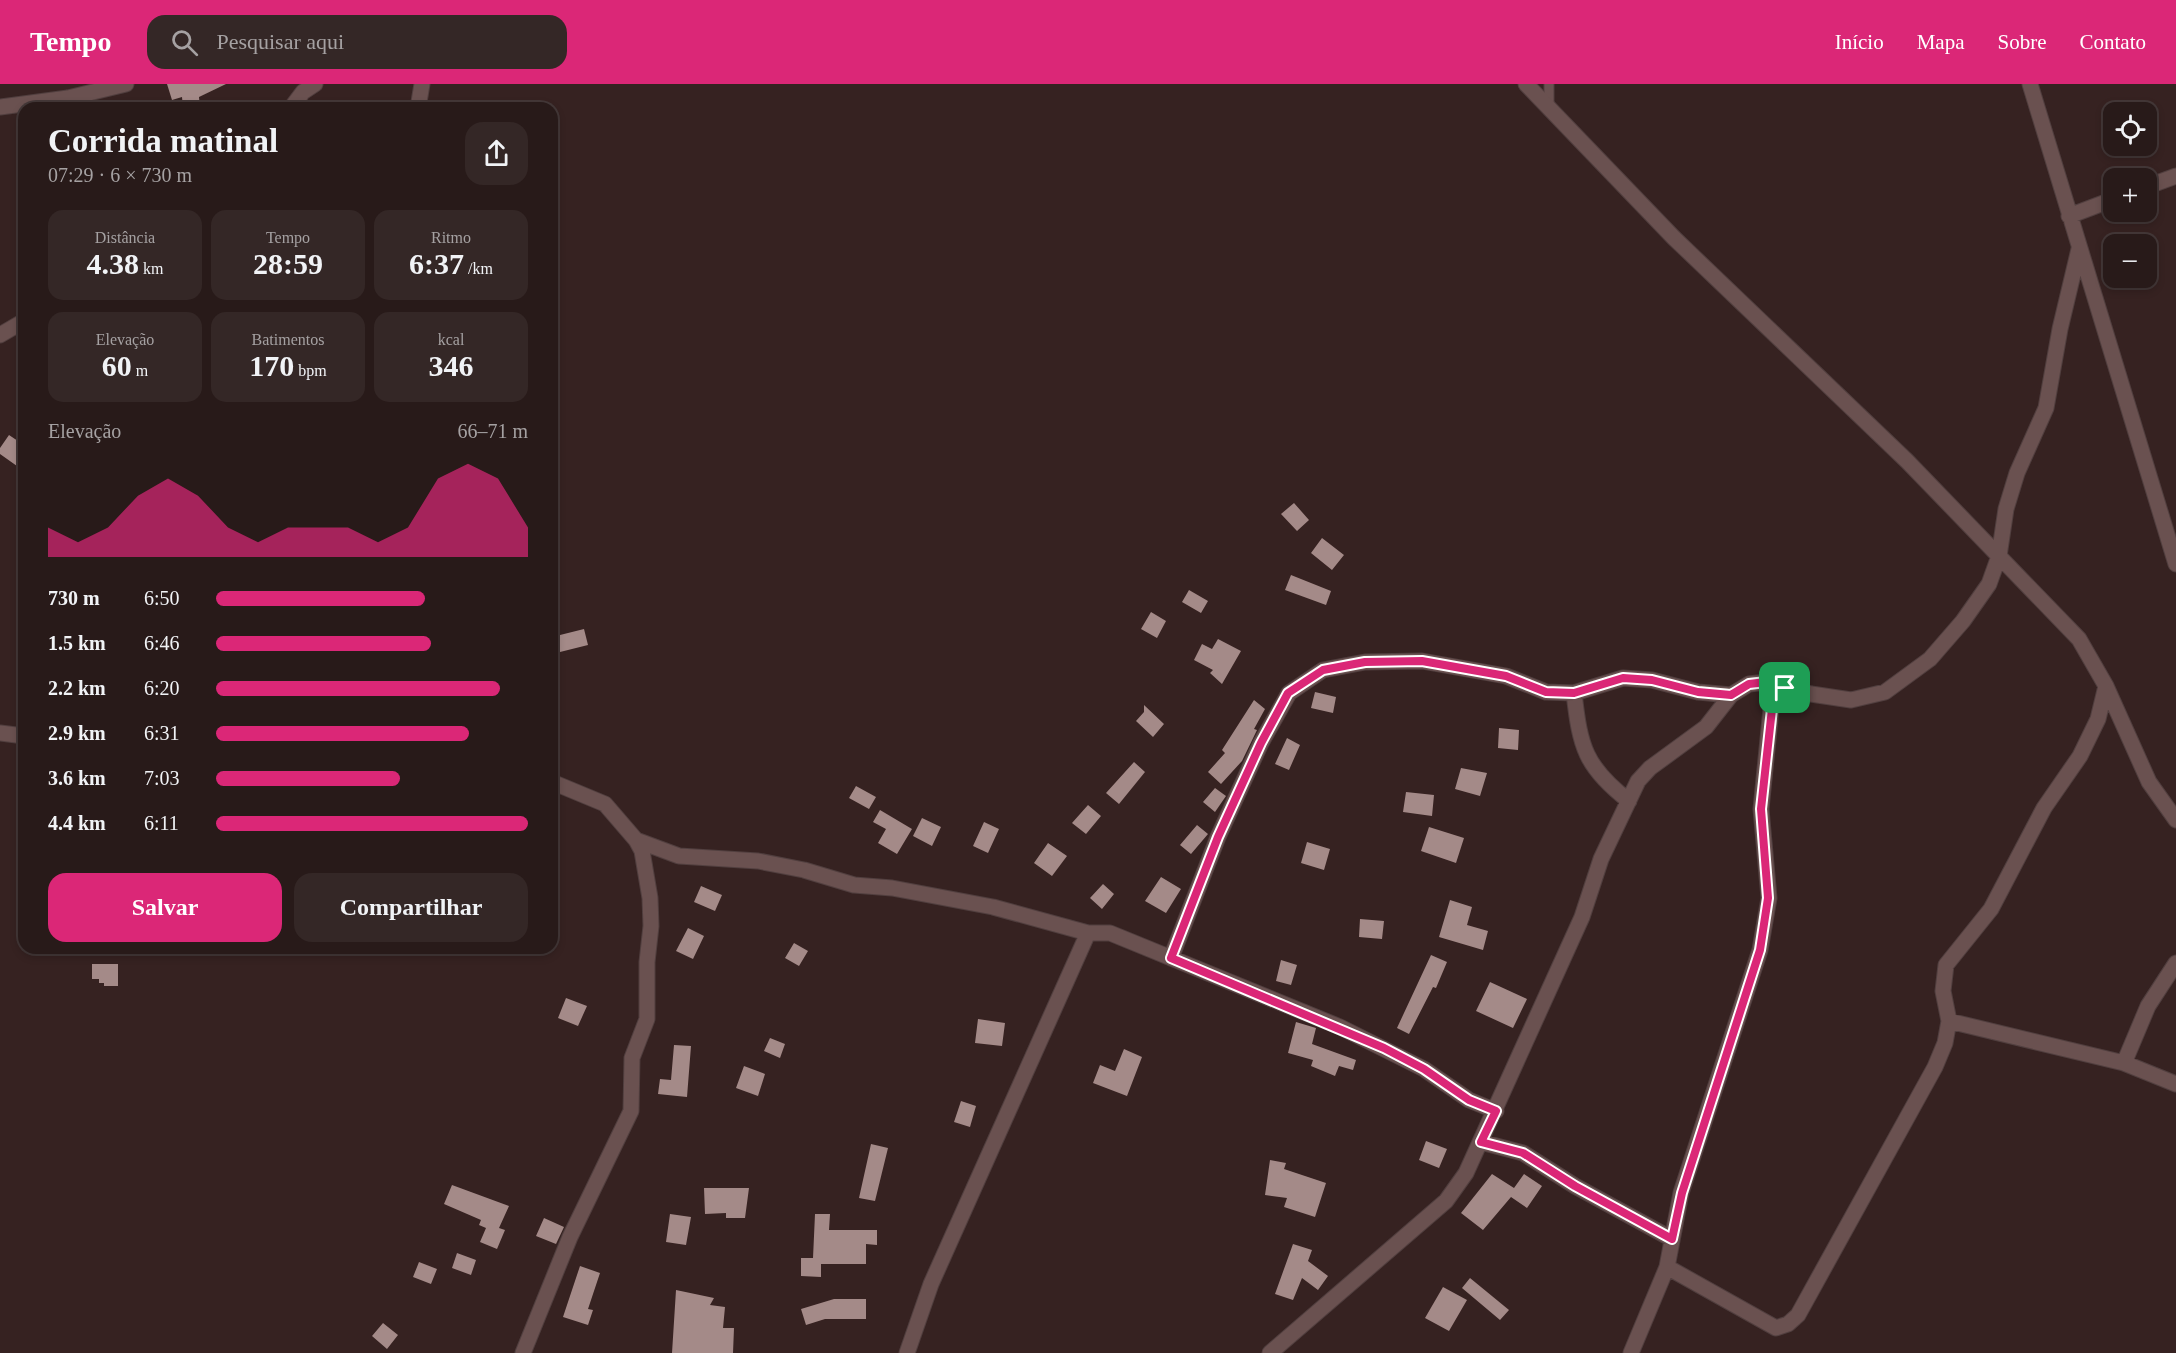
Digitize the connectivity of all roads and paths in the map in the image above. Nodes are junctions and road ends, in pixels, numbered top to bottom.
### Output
1 (126, 84) edge
2 (315, 84) edge
3 (422, 84) edge
4 (1526, 84) edge
5 (1549, 84) edge
6 (2030, 84) edge
7 (38, 102) edge
8 (296, 102) edge
9 (419, 102) edge
10 (18, 105) edge
11 (1549, 106) junction
12 (0, 107) edge
13 (2176, 176) edge
14 (2157, 183) edge
15 (2103, 203) edge
16 (2069, 216) junction
17 (2079, 249) junction
18 (18, 324) edge
19 (0, 335) edge
20 (1999, 556) junction
21 (2176, 564) edge
22 (2106, 686) junction
23 (1785, 688) junction
24 (1574, 693) junction
25 (1731, 695) junction
26 (0, 733) edge
27 (18, 735) edge
28 (558, 784) edge
29 (1629, 801) junction
30 (2176, 820) edge
31 (636, 840) junction
32 (1088, 933) junction
33 (1171, 958) junction
34 (2176, 963) edge
35 (1949, 1021) junction
36 (2124, 1063) junction
37 (2176, 1083) edge
38 (1496, 1111) junction
39 (1481, 1142) junction
40 (1672, 1239) junction
41 (1667, 1267) junction
42 (523, 1353) edge
43 (907, 1353) edge
44 (1270, 1353) edge
45 (1631, 1353) edge

1 - 7 street
2 - 8 street
3 - 9 street
4 - 11 street
5 - 11 lane
6 - 16 street
10 - 12 street
11 - 20 street
13 - 14 street
15 - 16 street
16 - 17 street
17 - 20 street
17 - 21 street
18 - 19 street
20 - 22 street
20 - 23 street
22 - 30 street
22 - 35 street
23 - 25 street
23 - 40 street
24 - 25 street
24 - 29 street
24 - 33 street
25 - 29 street
26 - 27 street
28 - 31 street
29 - 38 street
31 - 32 street
31 - 42 street
32 - 33 street
32 - 43 street
33 - 38 street
34 - 36 street
35 - 36 street
35 - 41 street
36 - 37 street
38 - 39 street
39 - 40 street
39 - 44 street
40 - 41 street
41 - 45 street

